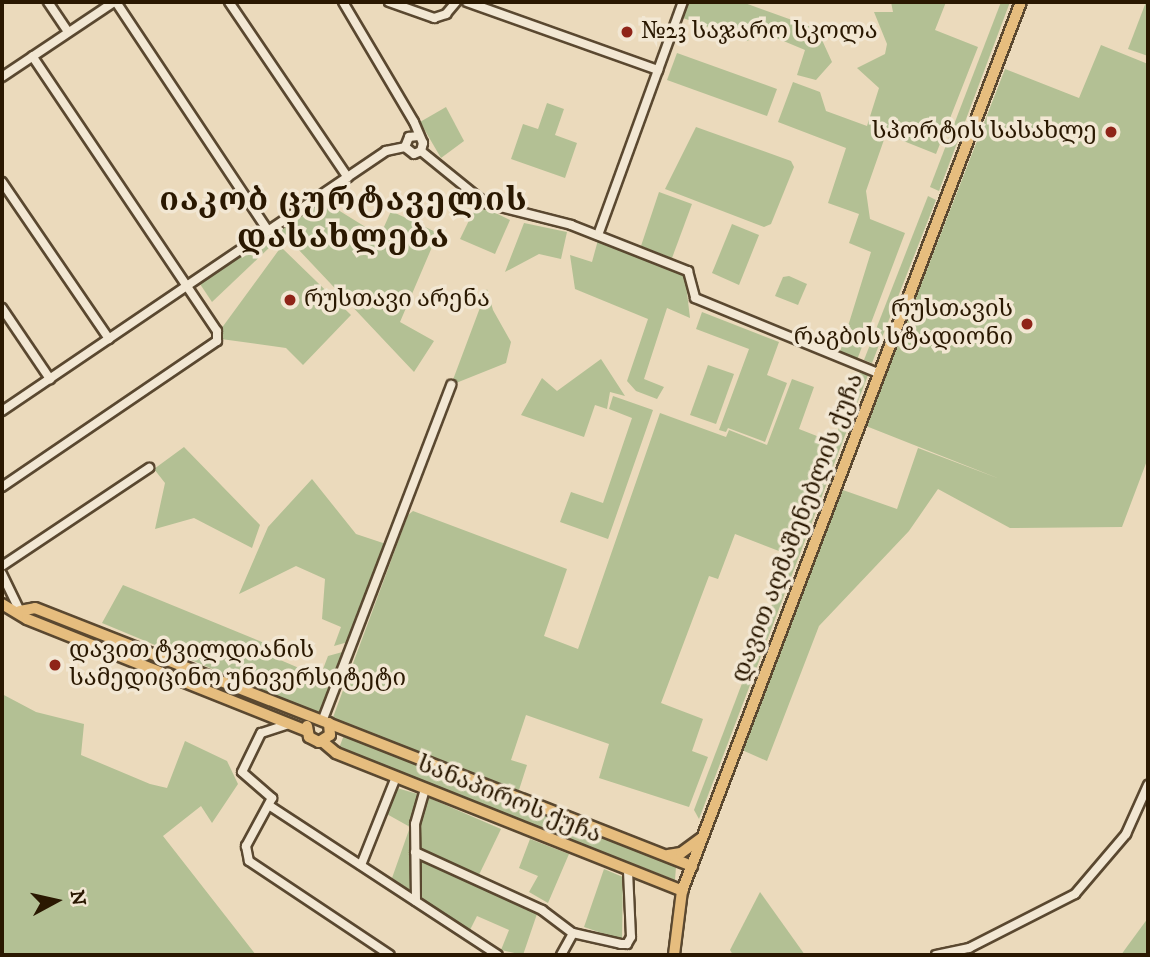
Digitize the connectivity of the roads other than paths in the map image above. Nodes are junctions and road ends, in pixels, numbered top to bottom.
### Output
1 (48, 2) edge
2 (115, 2) edge
3 (229, 2) edge
4 (343, 2) edge
5 (389, 2) edge
6 (456, 2) edge
7 (467, 2) edge
8 (683, 2) edge
9 (1021, 2) edge
10 (68, 32) junction
11 (32, 57) junction
12 (658, 70) junction
13 (2, 77) edge
14 (418, 136) junction
15 (405, 147) junction
16 (421, 151) junction
17 (348, 178) junction
18 (2, 182) edge
19 (268, 231) junction
20 (598, 235) junction
21 (187, 286) junction
22 (2, 308) edge
23 (108, 339) junction
24 (880, 373) junction
25 (50, 379) junction
26 (451, 385) dead end
27 (3, 408) edge
28 (149, 468) dead end
29 (2, 487) edge
30 (2, 566) edge
31 (2, 574) edge
32 (2, 604) edge
33 (20, 611) junction
34 (322, 720) junction
35 (289, 724) junction
36 (307, 732) junction
37 (323, 742) junction
38 (396, 777) junction
39 (1148, 785) edge
40 (425, 789) junction
41 (270, 806) junction
42 (704, 834) junction
43 (415, 852) junction
44 (666, 855) junction
45 (361, 865) junction
46 (692, 866) junction
47 (628, 870) junction
48 (682, 891) junction
49 (416, 901) junction
50 (572, 933) junction
51 (390, 955) edge
52 (498, 955) edge
53 (561, 955) edge
54 (674, 955) edge
55 (936, 955) edge

1 - 10 street
2 - 10 street
2 - 19 street
3 - 17 street
4 - 14 street
5 - 6 street
7 - 12 street
8 - 12 street
9 - 24 main road, დავით აღმაშენებლის ქუჩა
10 - 11 street
11 - 13 street
11 - 21 street
12 - 20 street
14 - 15 street
14 - 16 street
15 - 16 street
15 - 17 street
16 - 20 street
17 - 19 street
18 - 23 street
19 - 21 street
20 - 24 street
21 - 23 street
21 - 29 street
22 - 25 street
23 - 25 street
24 - 42 main road, დავით აღმაშენებლის ქუჩა
25 - 27 street
26 - 34 street
28 - 30 street
31 - 33 street
32 - 33 main road, სანაპიროს ქუჩა
33 - 34 main road, სანაპიროს ქუჩა
33 - 35 main road, სანაპიროს ქუჩა
34 - 36 main road
34 - 37 main road
34 - 44 main road, სანაპიროს ქუჩა
35 - 36 main road, სანაპიროს ქუჩა
35 - 41 street
36 - 37 main road, სანაპიროს ქუჩა
37 - 38 main road, სანაპიროს ქუჩა
38 - 40 main road, სანაპიროს ქუჩა
38 - 45 street
39 - 55 street
40 - 43 street
40 - 47 main road, სანაპიროს ქუჩა
41 - 45 street
41 - 51 street
42 - 44 main road
42 - 46 main road, დავით აღმაშენებლის ქუჩა
43 - 49 street
43 - 50 street
44 - 46 main road, სანაპიროს ქუჩა
45 - 49 street
46 - 48 main road, დავით აღმაშენებლის ქუჩა
47 - 48 main road, სანაპიროს ქუჩა
47 - 50 street
48 - 54 main road, დავით აღმაშენებლის ქუჩა
49 - 52 street
50 - 53 street

